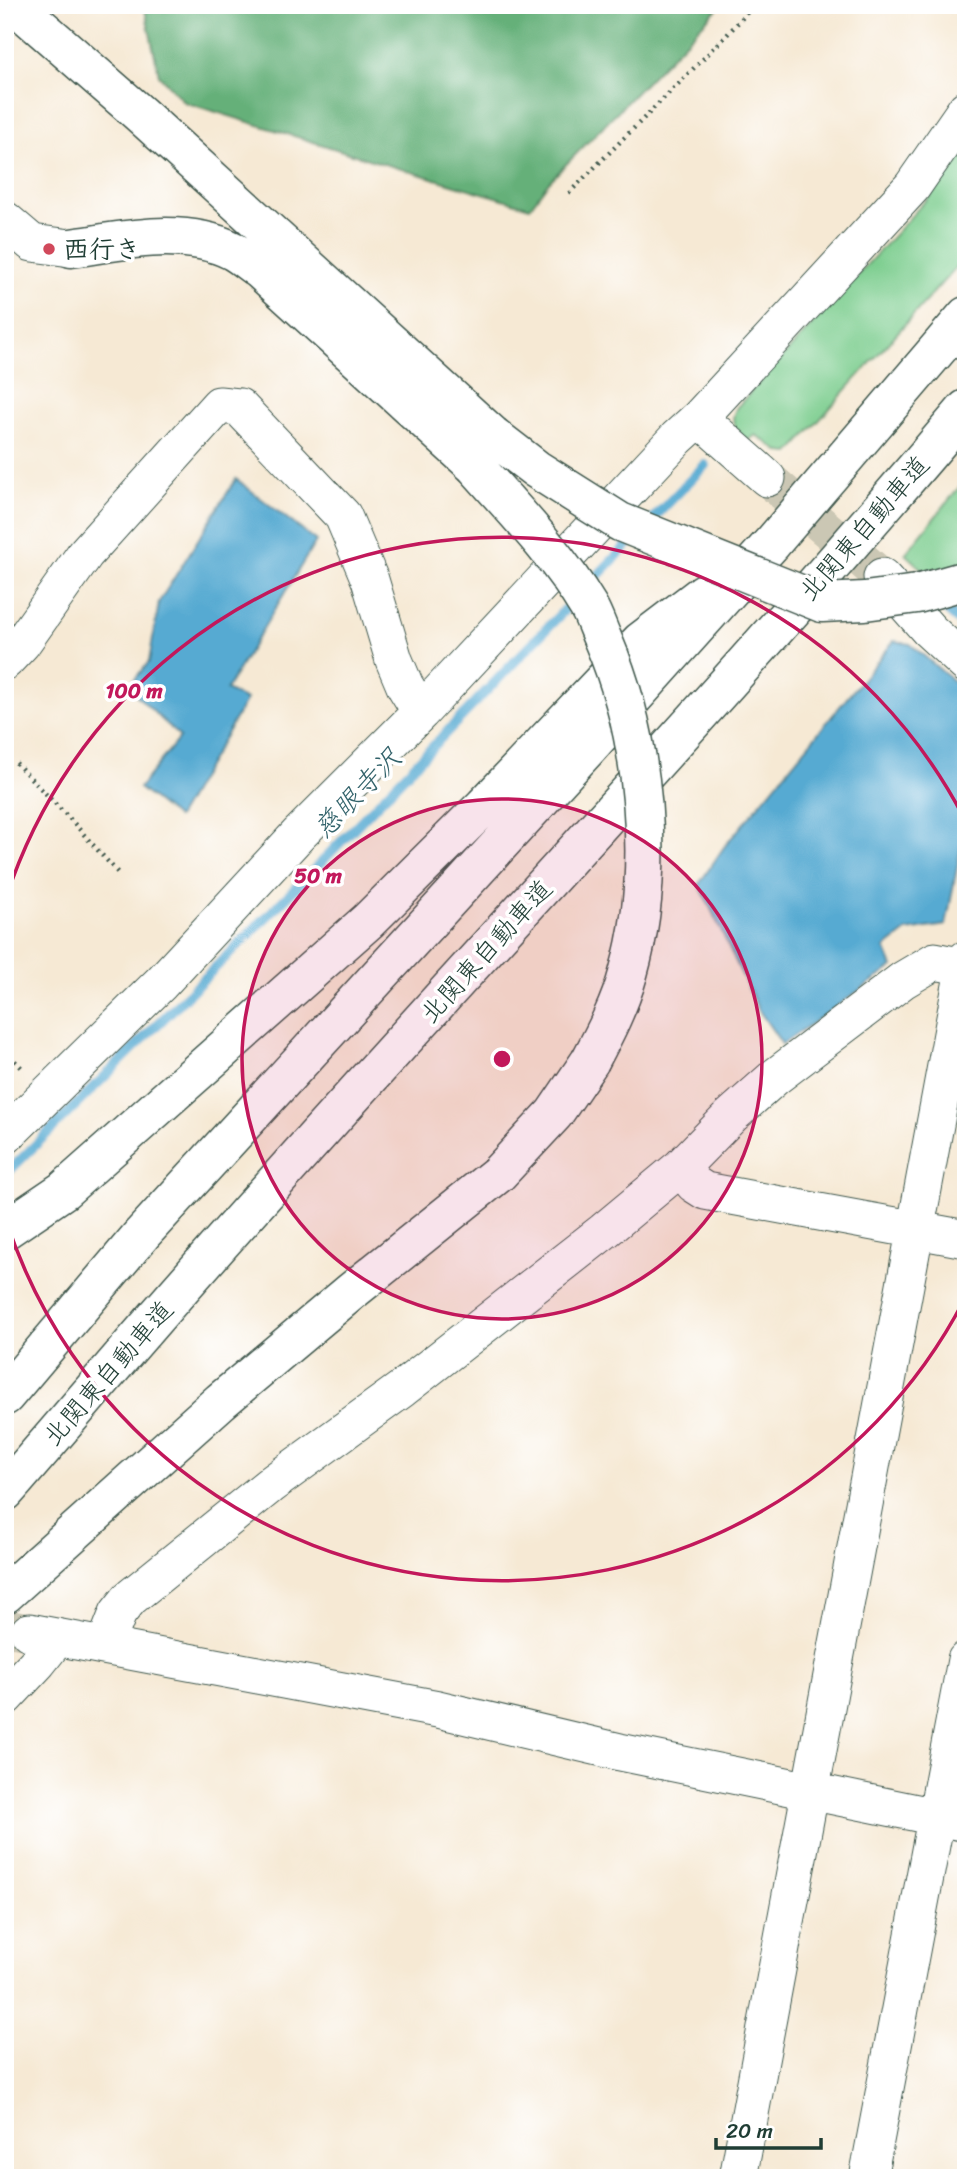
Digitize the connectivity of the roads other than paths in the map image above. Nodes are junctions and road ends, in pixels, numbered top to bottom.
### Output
1 (15, 5) edge
2 (966, 109) edge
3 (5, 220) edge
4 (71, 248) joint
5 (966, 316) edge
6 (966, 409) edge
7 (699, 418) junction
8 (483, 450) junction
9 (767, 478) tunnel mouth
10 (773, 542) junction
11 (882, 577) tunnel mouth
12 (966, 580) edge
13 (5, 661) edge
14 (966, 664) edge
15 (421, 712) junction
16 (965, 963) edge
17 (5, 1136) edge
18 (681, 1167) junction
19 (916, 1229) junction
20 (5, 1230) edge
21 (966, 1239) edge
22 (5, 1396) edge
23 (5, 1492) edge
24 (5, 1594) edge
25 (105, 1646) junction
26 (966, 1660) edge
27 (5, 1698) edge
28 (810, 1792) junction
29 (951, 1820) edge
30 (738, 2178) edge
31 (868, 2178) edge

1 - 8 highway
2 - 7 street
3 - 4 street
4 - 8 highway
5 - 10 highway
6 - 23 highway, 北関東自動車道
7 - 9 street
7 - 15 street
8 - 12 highway, bridge
8 - 24 highway, bridge
10 - 20 highway
10 - 22 highway
11 - 14 street
13 - 15 street
15 - 17 street
16 - 18 street
16 - 19 street
18 - 19 street
18 - 25 street
19 - 21 street
19 - 28 street
25 - 27 street
25 - 28 street
26 - 29 street
28 - 29 street
28 - 30 street
29 - 31 street

